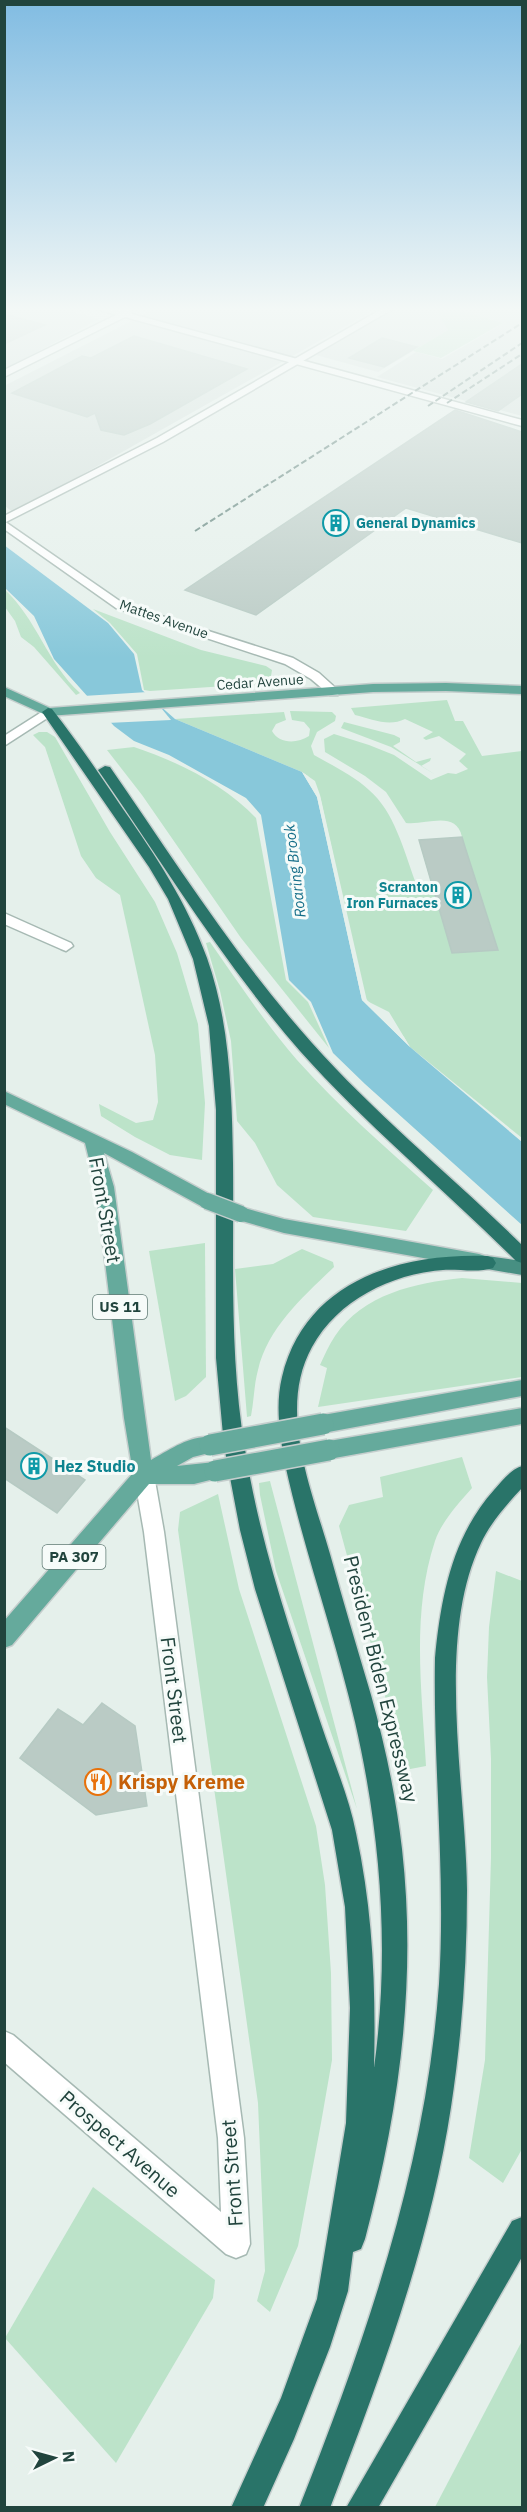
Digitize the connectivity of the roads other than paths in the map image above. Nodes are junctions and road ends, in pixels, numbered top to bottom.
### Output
1 (190, 423) edge
2 (4, 522) edge
3 (522, 690) edge
4 (4, 691) edge
5 (334, 692) junction
6 (48, 712) junction
7 (4, 742) edge
8 (4, 918) edge
9 (66, 946) dead end
10 (4, 1097) edge
11 (92, 1139) junction
12 (487, 1263) junction
13 (519, 1263) edge
14 (522, 1388) edge
15 (522, 1416) edge
16 (144, 1475) junction
17 (522, 1475) edge
18 (4, 1638) edge
19 (4, 2044) edge
20 (522, 2231) edge
21 (236, 2244) joint
22 (331, 2302) junction
23 (246, 2508) edge
24 (314, 2508) edge
25 (361, 2508) edge

1 - 2 street
2 - 5 street, Mattes Avenue
3 - 5 main road, Cedar Avenue
4 - 6 main road, Cedar Avenue
5 - 6 main road, Cedar Avenue
6 - 7 street
6 - 13 highway
6 - 22 highway
8 - 9 street
10 - 11 main road
11 - 12 main road, bridge
11 - 16 main road, Front Street / US 11
12 - 13 highway, President Biden Expressway
12 - 22 highway, President Biden Expressway
14 - 16 main road, PA 307, bridge
15 - 16 main road, bridge
16 - 18 main road, PA 307
16 - 21 street, Front Street
17 - 24 highway
19 - 21 street, Prospect Avenue
20 - 25 highway
22 - 23 highway, President Biden Expressway

